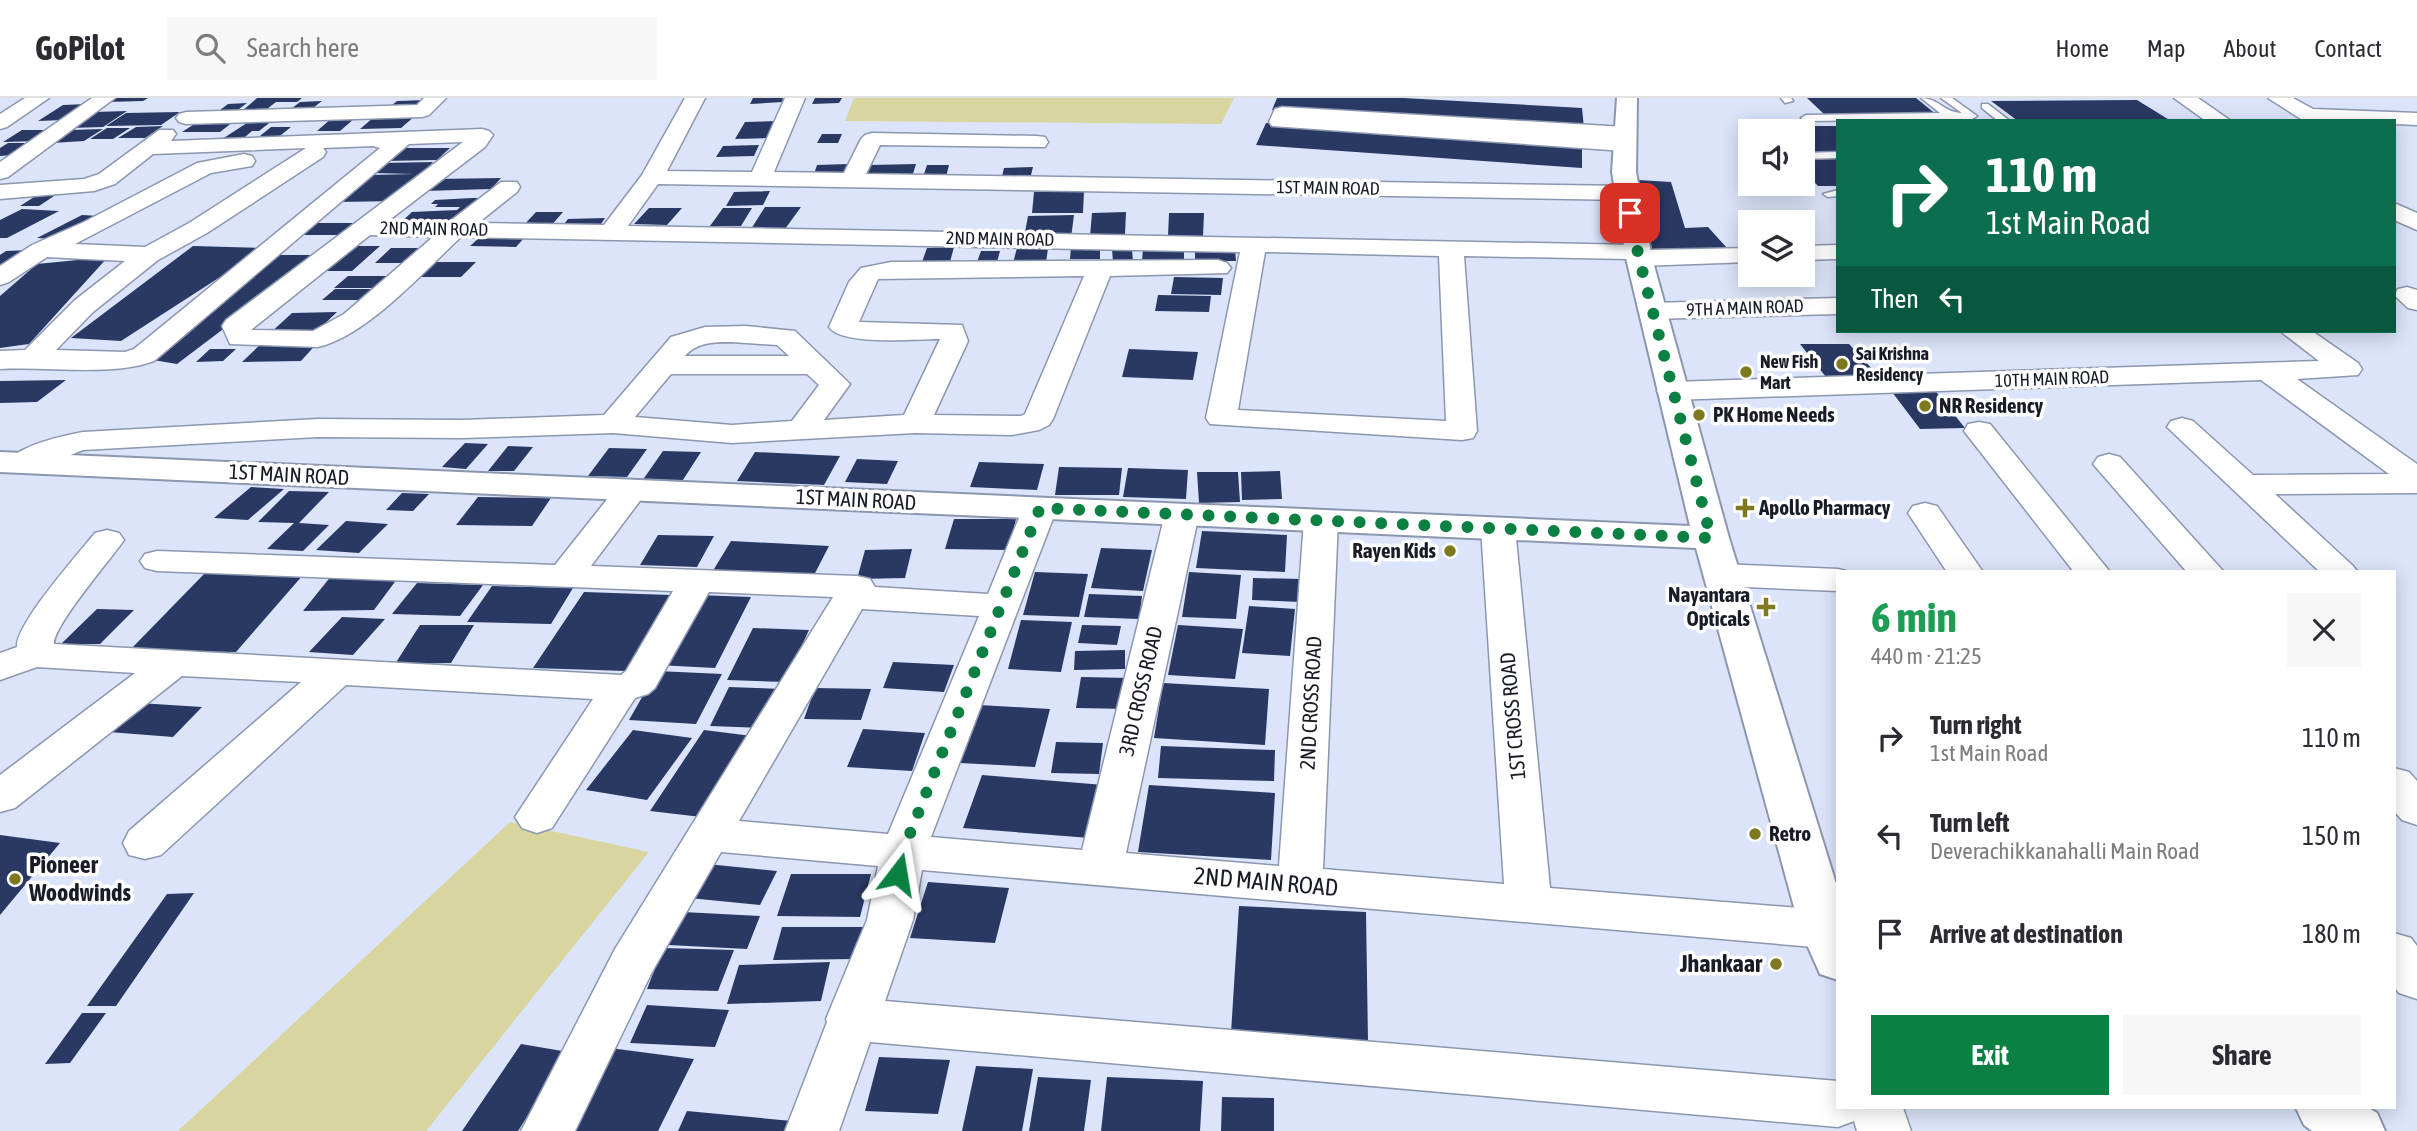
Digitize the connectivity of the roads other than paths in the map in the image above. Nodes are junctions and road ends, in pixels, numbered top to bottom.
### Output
1 (39, 98) edge
2 (105, 98) edge
3 (215, 98) edge
4 (436, 98) edge
5 (695, 98) edge
6 (795, 98) edge
7 (1627, 98) edge
8 (1926, 98) edge
9 (1946, 98) edge
10 (2184, 98) edge
11 (2278, 98) edge
12 (1985, 106) dead end
13 (1949, 116) junction
14 (186, 118) junction
15 (884, 118) dead end
16 (1975, 118) edge
17 (2316, 118) edge
18 (1865, 119) edge
19 (2002, 119) edge
20 (2218, 119) edge
21 (2416, 119) edge
22 (1836, 120) edge
23 (0, 123) edge
24 (1836, 124) edge
25 (873, 139) junction
26 (1624, 139) junction
27 (1037, 142) dead end
28 (148, 148) junction
29 (315, 152) junction
30 (1836, 155) edge
31 (1815, 156) edge
32 (11, 157) edge
33 (0, 172) edge
34 (652, 177) junction
35 (760, 179) junction
36 (852, 180) junction
37 (509, 187) dead end
38 (0, 192) edge
39 (1626, 193) junction
40 (2396, 212) edge
41 (2417, 223) edge
42 (364, 228) junction
43 (456, 229) junction
44 (612, 231) junction
45 (2417, 235) edge
46 (2396, 236) edge
47 (0, 248) edge
48 (1451, 248) junction
49 (41, 250) junction
50 (1836, 252) edge
51 (1815, 253) edge
52 (149, 255) junction
53 (1638, 255) junction
54 (1738, 255) edge
55 (1252, 256) junction
56 (1100, 268) junction
57 (0, 276) edge
58 (1836, 306) edge
59 (1652, 311) junction
60 (2297, 333) edge
61 (33, 358) junction
62 (0, 360) edge
63 (2268, 372) junction
64 (1672, 391) junction
65 (613, 424) junction
66 (915, 424) junction
67 (2182, 427) dead end
68 (801, 430) junction
69 (1979, 431) dead end
70 (11, 462) edge
71 (2109, 464) dead end
72 (2411, 471) edge
73 (2245, 485) junction
74 (632, 490) junction
75 (1040, 508) junction
76 (1925, 513) dead end
77 (1182, 514) junction
78 (1321, 520) junction
79 (1498, 528) junction
80 (1711, 538) junction
81 (107, 540) dead end
82 (157, 561) dead end
83 (1964, 570) edge
84 (2090, 570) edge
85 (2204, 570) edge
86 (2338, 570) edge
87 (1722, 575) junction
88 (565, 576) junction
89 (1836, 580) edge
90 (697, 581) junction
91 (851, 597) junction
92 (1001, 606) junction
93 (37, 655) junction
94 (172, 664) junction
95 (0, 668) edge
96 (336, 673) junction
97 (621, 688) junction
98 (2396, 785) edge
99 (0, 797) edge
100 (2417, 809) edge
101 (537, 817) dead end
102 (707, 835) junction
103 (145, 843) dead end
104 (903, 851) junction
105 (1100, 868) junction
106 (1300, 885) junction
107 (1528, 904) junction
108 (1831, 944) edge
109 (2396, 954) edge
110 (2417, 979) edge
111 (2396, 981) edge
112 (851, 1019) junction
113 (1836, 1104) edge
114 (1877, 1109) edge
115 (2324, 1109) edge
116 (548, 1131) edge
117 (812, 1131) edge
118 (1884, 1131) edge
119 (2357, 1131) edge

1 - 23 street
2 - 32 street
3 - 14 street
4 - 14 street
5 - 34 street
6 - 35 street
7 - 26 street
8 - 13 lane
9 - 16 lane
10 - 20 street
11 - 17 street
12 - 19 lane
13 - 16 lane
13 - 18 lane
14 - 28 street
15 - 25 street
17 - 21 street
22 - 24 lane
25 - 27 street
25 - 36 street
26 - 26 street
26 - 39 street
28 - 38 street
28 - 42 street
29 - 49 street
29 - 52 street
29 - 61 street
30 - 31 lane
32 - 33 street
34 - 35 street, 1ST MAIN ROAD
34 - 44 street
35 - 36 street, 1ST MAIN ROAD
36 - 39 street, 1ST MAIN ROAD
37 - 43 street
39 - 53 street
40 - 41 street
42 - 43 street, 2ND MAIN ROAD
42 - 43 street
43 - 44 street, 2ND MAIN ROAD
44 - 55 street, 2ND MAIN ROAD
45 - 46 street
47 - 49 street
48 - 53 street, 2ND MAIN ROAD
48 - 55 street, 2ND MAIN ROAD
48 - 55 street
49 - 52 street
49 - 57 street
50 - 51 street
52 - 61 street
53 - 54 street, 2ND MAIN ROAD
53 - 59 street
55 - 56 street
56 - 66 street
56 - 66 street
58 - 59 street, 9TH A MAIN ROAD
59 - 64 street
60 - 63 street, 10TH MAIN ROAD
61 - 62 street
63 - 64 street, 10TH MAIN ROAD
63 - 72 street
64 - 80 street
65 - 68 street
65 - 68 street
65 - 70 street
66 - 68 street
67 - 73 street
69 - 84 street
70 - 74 street, 1ST MAIN ROAD
71 - 85 street
72 - 73 street
73 - 86 street
74 - 75 street, 1ST MAIN ROAD
74 - 88 street
75 - 77 street, 1ST MAIN ROAD
75 - 92 street
76 - 83 street
77 - 78 street, 1ST MAIN ROAD
77 - 105 street, 3RD CROSS ROAD
78 - 79 street, 1ST MAIN ROAD
78 - 106 street, 2ND CROSS ROAD
79 - 80 street, 1ST MAIN ROAD
79 - 107 street, 1ST CROSS ROAD
80 - 87 street
81 - 93 street
82 - 88 street
87 - 89 street
87 - 108 street
88 - 90 street
90 - 91 street
90 - 97 street
91 - 92 street
91 - 102 street
92 - 104 street
93 - 94 street
93 - 95 street
94 - 96 street
94 - 99 street
96 - 97 street
96 - 103 street
97 - 101 street
98 - 100 street
102 - 104 street, 2ND MAIN ROAD
102 - 116 street
104 - 105 street, 2ND MAIN ROAD
104 - 112 street
105 - 106 street, 2ND MAIN ROAD
106 - 107 street, 2ND MAIN ROAD
107 - 108 street, 2ND MAIN ROAD
109 - 110 street
110 - 111 street
112 - 113 street
112 - 117 street
114 - 118 street
115 - 119 street

